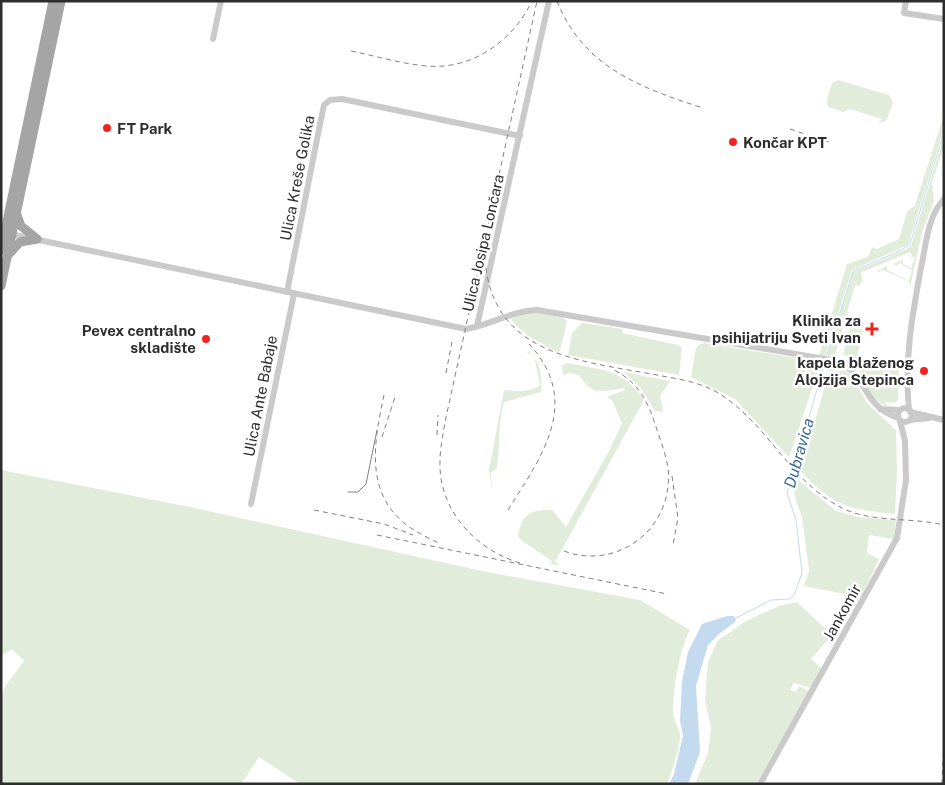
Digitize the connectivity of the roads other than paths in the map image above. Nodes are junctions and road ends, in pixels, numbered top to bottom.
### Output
1 (53, 1) edge
2 (61, 1) edge
3 (221, 1) edge
4 (549, 1) edge
5 (906, 1) edge
6 (944, 19) edge
7 (214, 39) dead end
8 (520, 136) junction
9 (12, 199) junction
10 (944, 200) edge
11 (17, 210) junction
12 (1, 217) edge
13 (6, 233) edge
14 (37, 239) junction
15 (3, 250) edge
16 (1, 286) edge
17 (291, 293) junction
18 (478, 326) junction
19 (880, 408) junction
20 (906, 410) junction
21 (930, 418) junction
22 (899, 419) junction
23 (909, 420) junction
24 (944, 420) edge
25 (905, 441) junction
26 (251, 504) dead end
27 (760, 784) edge

1 - 9 main road
2 - 11 main road
3 - 7 street
4 - 8 street, Ulica Josipa Lončara
5 - 6 street
8 - 17 street, Ulica Kreše Golika
8 - 18 street, Ulica Josipa Lončara
9 - 12 main road
9 - 13 main road
10 - 20 street
11 - 13 main road
11 - 14 main road
13 - 14 street
13 - 15 main road
14 - 15 main road
14 - 17 street
15 - 16 main road
17 - 18 street
17 - 26 street, Ulica Ante Babaje
18 - 19 street, Ulica Josipa Lončara
19 - 20 street
19 - 22 street, Ulica Josipa Lončara
20 - 21 street
20 - 22 street
20 - 23 street, Jankomir
21 - 23 street
21 - 24 street
22 - 23 street
22 - 25 street, Jankomir
23 - 25 street, Jankomir
25 - 27 street, Jankomir

